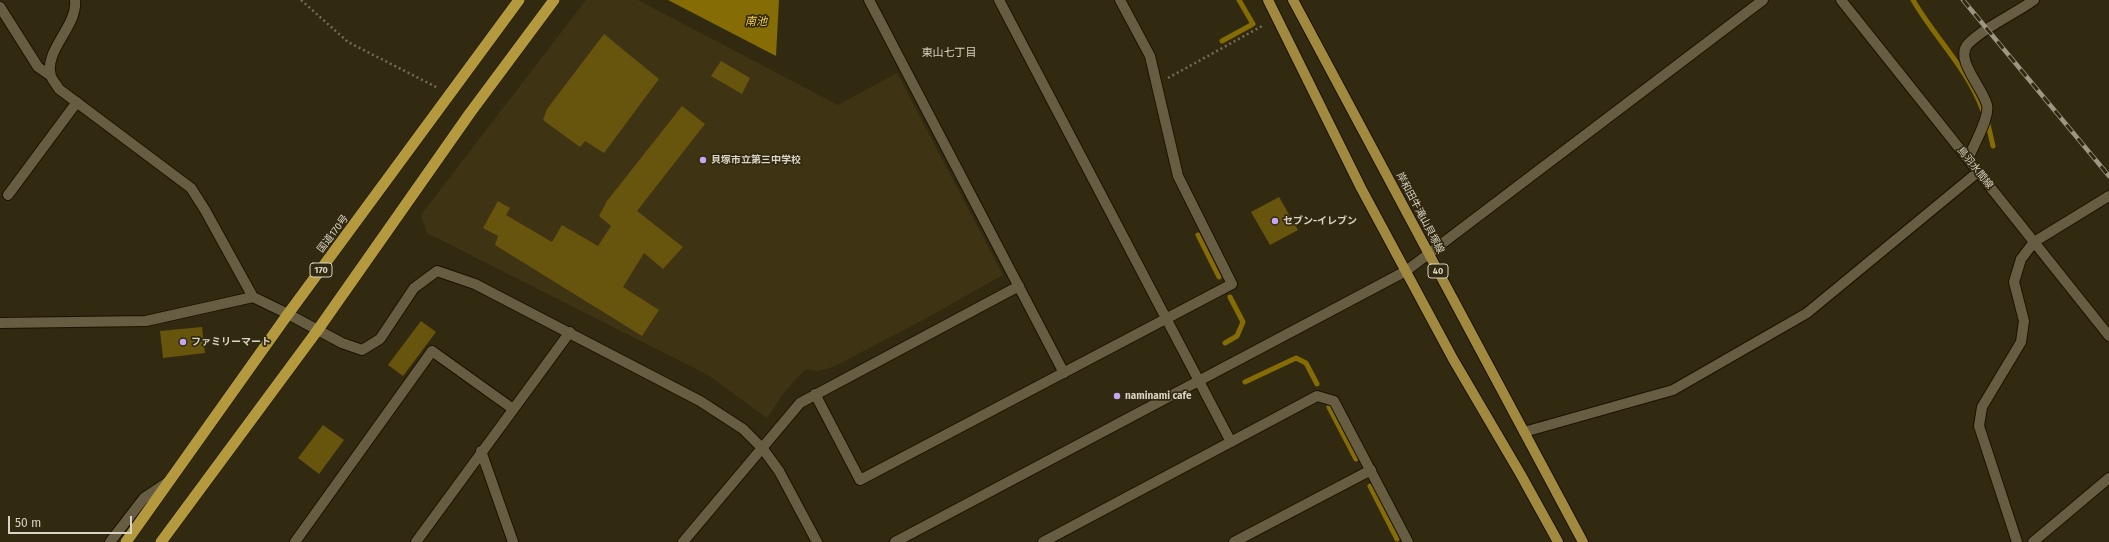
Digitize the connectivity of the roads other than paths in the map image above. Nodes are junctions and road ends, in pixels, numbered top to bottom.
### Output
1 (75, 0) edge
2 (554, 0) edge
3 (869, 0) edge
4 (999, 0) edge
5 (1120, 0) edge
6 (1268, 0) edge
7 (1293, 0) edge
8 (1763, 0) edge
9 (1841, 0) edge
10 (2034, 0) edge
11 (519, 1) edge
12 (0, 7) edge
13 (51, 76) junction
14 (77, 102) junction
15 (1968, 159) junction
16 (1978, 172) junction
17 (8, 196) dead end
18 (2109, 196) edge
19 (2034, 242) junction
20 (1428, 254) junction
21 (1406, 271) junction
22 (1019, 286) junction
23 (253, 297) junction
24 (288, 314) junction
25 (1166, 320) junction
26 (0, 323) edge
27 (317, 331) junction
28 (570, 332) junction
29 (2109, 336) edge
30 (1064, 373) junction
31 (1198, 382) junction
32 (816, 394) junction
33 (512, 409) junction
34 (1524, 432) junction
35 (1231, 442) junction
36 (763, 449) junction
37 (481, 451) junction
38 (1370, 470) junction
39 (2109, 478) edge
40 (172, 479) junction
41 (110, 542) edge
42 (126, 542) edge
43 (161, 542) edge
44 (295, 542) edge
45 (416, 542) edge
46 (513, 542) edge
47 (683, 542) edge
48 (817, 542) edge
49 (895, 542) edge
50 (1043, 542) edge
51 (1234, 542) edge
52 (1408, 542) edge
53 (1558, 542) edge
54 (1583, 542) edge
55 (2017, 542) edge
56 (2033, 542) edge

1 - 13 street
2 - 27 highway
3 - 22 street
4 - 25 street
5 - 25 street
6 - 21 main road
7 - 20 main road, 岸和田牛滝山貝塚線 / 40
8 - 20 street
9 - 15 street, 鳥羽水間線
10 - 15 street
11 - 24 highway, 国道170号 / 170
12 - 13 street
13 - 14 street
14 - 17 street
14 - 23 street
15 - 16 street, 鳥羽水間線
16 - 19 street, 鳥羽水間線
16 - 34 street
18 - 19 street
19 - 29 street, 鳥羽水間線
19 - 55 street
20 - 21 street
20 - 34 main road, 岸和田牛滝山貝塚線 / 40
21 - 31 street
21 - 53 main road
22 - 30 street
22 - 32 street
23 - 24 street
23 - 26 street
24 - 27 street
24 - 40 highway, 国道170号 / 170
25 - 30 street
25 - 31 street
27 - 28 street
27 - 43 highway
28 - 33 street
28 - 36 street
30 - 32 street
31 - 35 street
31 - 49 street
32 - 36 street
33 - 37 street
33 - 44 street
34 - 54 main road, 岸和田牛滝山貝塚線 / 40
35 - 38 street
35 - 50 street
36 - 47 street
36 - 48 street
37 - 45 street
37 - 46 street
38 - 51 street
38 - 52 street
39 - 56 street
40 - 41 street
40 - 42 highway, 国道170号 / 170

